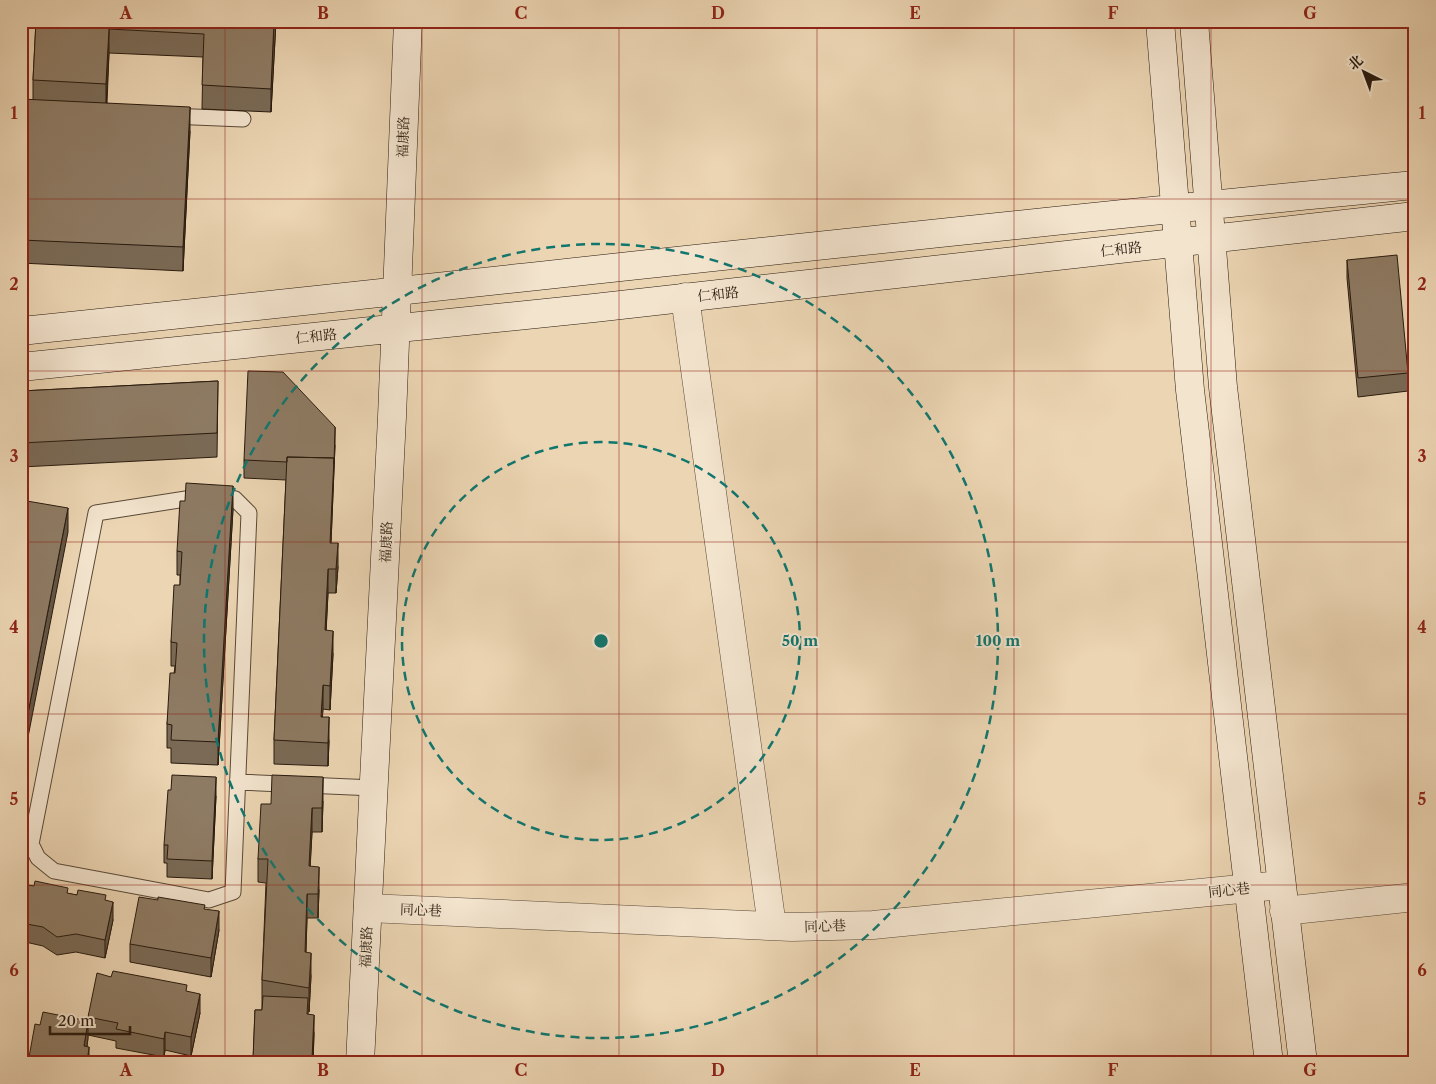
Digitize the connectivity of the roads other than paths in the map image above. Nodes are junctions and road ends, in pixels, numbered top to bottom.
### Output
1 (408, 21) edge
2 (1160, 21) edge
3 (1194, 21) edge
4 (156, 115) edge
5 (243, 119) dead end
6 (1415, 185) edge
7 (1208, 205) junction
8 (1175, 208) junction
9 (1415, 216) edge
10 (1211, 239) junction
11 (1178, 242) junction
12 (397, 292) junction
13 (686, 298) junction
14 (396, 328) junction
15 (21, 331) edge
16 (21, 367) edge
17 (237, 782) junction
18 (374, 788) junction
19 (1248, 888) junction
20 (1415, 896) edge
21 (1283, 898) junction
22 (368, 908) junction
23 (772, 926) junction
24 (360, 1063) edge
25 (1269, 1063) edge
26 (1303, 1063) edge

1 - 12 street, 福康路
2 - 8 street
3 - 7 street
4 - 5 lane
6 - 7 street
7 - 8 street
7 - 10 street
8 - 11 street
8 - 12 street
9 - 10 street, 仁和路
10 - 11 street, 仁和路
10 - 21 street
11 - 13 street, 仁和路
11 - 19 street
12 - 14 street, 福康路
12 - 15 street
13 - 14 street, 仁和路
13 - 23 street
14 - 16 street, 仁和路
14 - 18 street, 福康路
17 - 17 lane
17 - 18 lane
18 - 22 street, 福康路
19 - 21 street, 同心巷
19 - 23 street, 同心巷
19 - 25 street
20 - 21 street, 同心巷
21 - 26 street
22 - 23 street, 同心巷
22 - 24 street, 福康路

